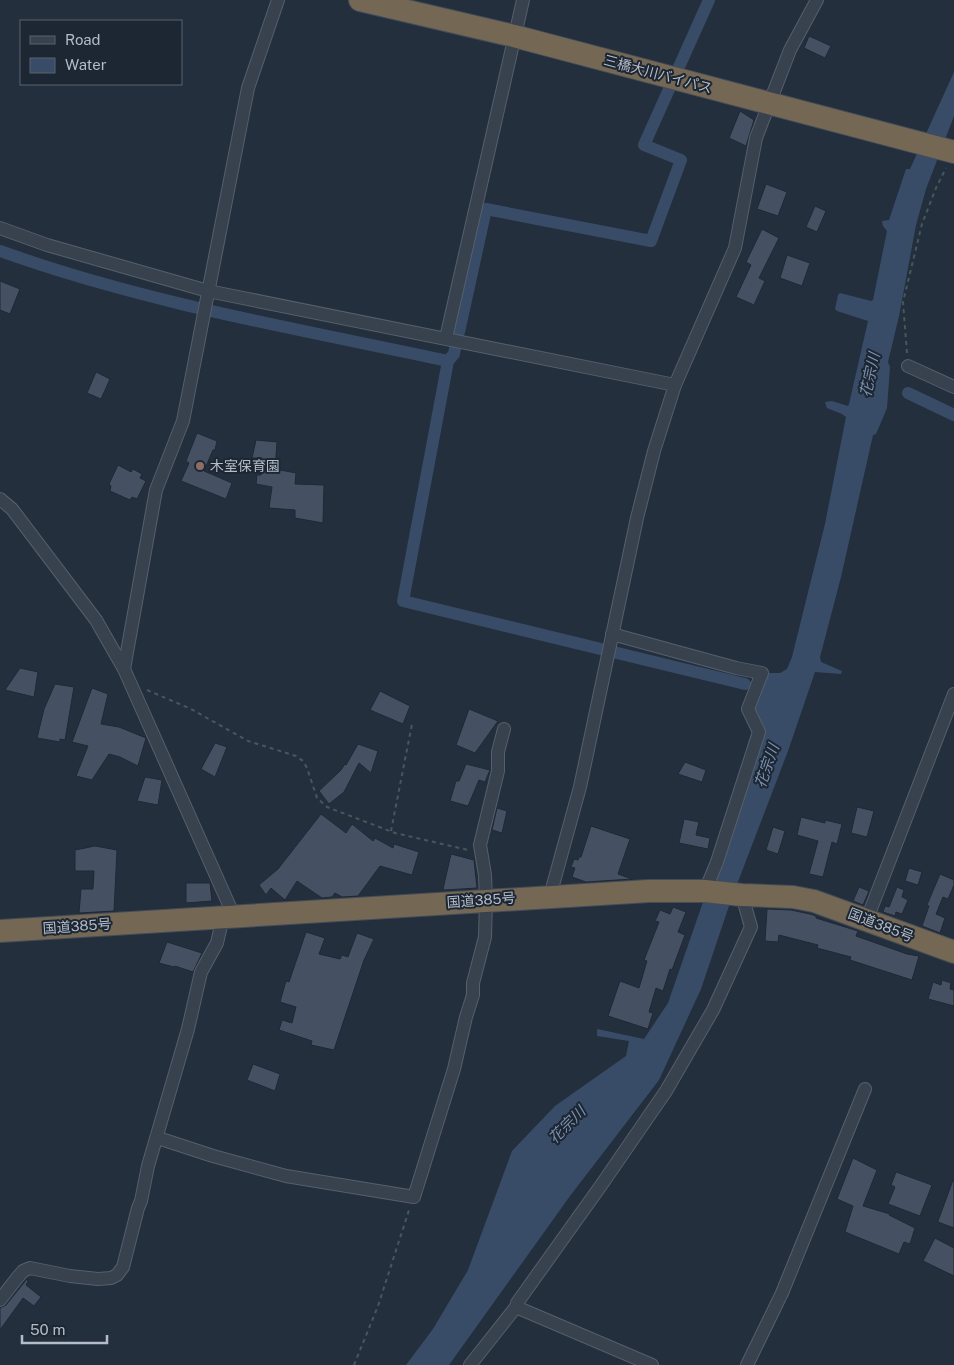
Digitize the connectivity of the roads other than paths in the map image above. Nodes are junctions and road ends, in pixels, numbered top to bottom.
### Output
1 (278, 0) edge
2 (360, 0) edge
3 (523, 0) edge
4 (816, 0) edge
5 (514, 36) junction
6 (770, 104) junction
7 (948, 155) edge
8 (0, 228) edge
9 (207, 297) junction
10 (446, 338) junction
11 (908, 366) road end
12 (676, 385) junction
13 (954, 387) edge
14 (0, 498) edge
15 (611, 637) junction
16 (124, 669) junction
17 (954, 694) edge
18 (504, 728) dead end
19 (706, 891) junction
20 (739, 894) junction
21 (550, 896) junction
22 (486, 900) junction
23 (229, 916) junction
24 (867, 919) junction
25 (0, 931) edge
26 (954, 952) edge
27 (865, 1090) dead end
28 (158, 1138) junction
29 (0, 1300) edge
30 (516, 1308) junction
31 (470, 1365) edge
32 (652, 1365) edge
33 (747, 1365) edge

1 - 9 street
2 - 5 highway, 三橋大川バイパス
3 - 5 street
4 - 6 street
5 - 6 highway, 三橋大川バイパス
5 - 10 street
6 - 7 highway, 三橋大川バイパス
6 - 12 street
8 - 9 street
9 - 10 street
9 - 16 street
10 - 12 street
11 - 13 street
12 - 15 street
14 - 16 street
15 - 19 street
15 - 21 street
16 - 23 street
17 - 24 street
18 - 22 street
19 - 20 highway, 国道385号
19 - 21 highway, 国道385号
20 - 24 highway, 国道385号
20 - 30 street
21 - 22 highway, 国道385号
22 - 23 highway, 国道385号
22 - 28 street
23 - 25 highway, 国道385号
23 - 28 street
24 - 26 highway, 国道385号
27 - 33 street
28 - 29 street
30 - 31 street
30 - 32 street

